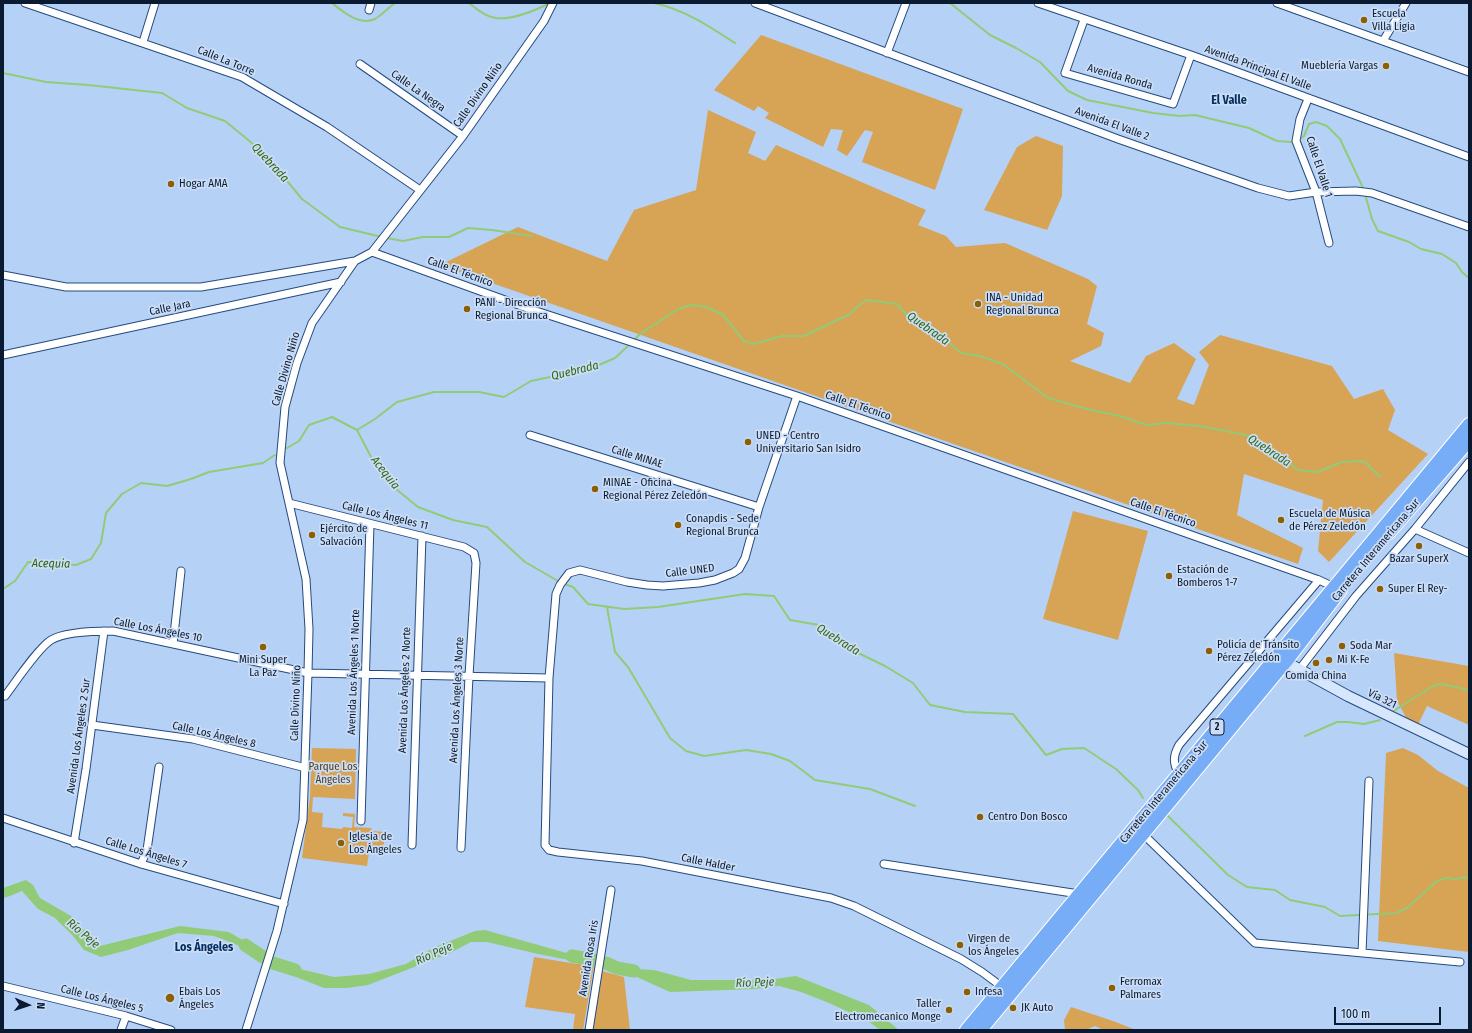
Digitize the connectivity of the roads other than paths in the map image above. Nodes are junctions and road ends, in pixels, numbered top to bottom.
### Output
1 (25, 3) edge
2 (155, 3) edge
3 (552, 3) edge
4 (754, 3) edge
5 (906, 3) edge
6 (1038, 3) edge
7 (1280, 3) edge
8 (1406, 3) edge
9 (1084, 20) junction
10 (1383, 41) junction
11 (142, 42) junction
12 (887, 53) junction
13 (1191, 55) junction
14 (360, 64) dead end
15 (1469, 72) edge
16 (1308, 99) junction
17 (463, 136) junction
18 (1469, 157) edge
19 (420, 190) junction
20 (1316, 192) junction
21 (1469, 227) edge
22 (1329, 243) dead end
23 (372, 252) junction
24 (355, 262) junction
25 (3, 275) edge
26 (342, 282) junction
27 (3, 355) edge
28 (797, 396) junction
29 (1469, 424) edge
30 (530, 435) dead end
31 (1469, 441) edge
32 (1469, 462) edge
33 (1448, 466) junction
34 (1460, 473) junction
35 (288, 503) junction
36 (759, 507) junction
37 (370, 524) junction
38 (1415, 529) junction
39 (422, 536) junction
40 (474, 553) joint
41 (1469, 553) edge
42 (1358, 568) junction
43 (181, 571) dead end
44 (1319, 580) junction
45 (1334, 587) junction
46 (1312, 620) junction
47 (104, 631) junction
48 (173, 644) junction
49 (1286, 662) junction
50 (1299, 670) junction
51 (308, 673) junction
52 (364, 674) junction
53 (417, 675) junction
54 (469, 676) junction
55 (549, 678) junction
56 (1255, 681) junction
57 (5, 696) dead end
58 (92, 725) junction
59 (1469, 754) edge
60 (158, 767) dead end
61 (306, 768) junction
62 (1178, 773) junction
63 (1369, 781) dead end
64 (3, 818) edge
65 (360, 821) dead end
66 (1143, 834) junction
67 (74, 843) junction
68 (412, 844) dead end
69 (461, 848) dead end
70 (141, 864) junction
71 (884, 864) dead end
72 (611, 890) dead end
73 (1079, 894) junction
74 (284, 904) junction
75 (1362, 953) junction
76 (1460, 962) dead end
77 (3, 986) edge
78 (1006, 990) junction
79 (126, 1016) junction
80 (121, 1030) edge
81 (171, 1030) edge
82 (246, 1030) edge
83 (589, 1030) edge
84 (966, 1030) edge
85 (981, 1030) edge

1 - 11 street, Calle La Torre
2 - 11 street
3 - 17 street, Calle Divino Niño
4 - 12 street, Avenida El Valle 2
5 - 12 street
6 - 9 street, Avenida Principal El Valle
7 - 10 street
8 - 10 street
9 - 13 street, Avenida Principal El Valle
9 - 13 street, Avenida Ronda
10 - 15 street
11 - 19 street, Calle La Torre
12 - 20 street, Avenida El Valle 2
13 - 16 street, Avenida Principal El Valle
14 - 17 street, Calle La Negra
16 - 18 street, Avenida Principal El Valle
16 - 20 street, Calle El Valle 1
17 - 19 street, Calle Divino Niño
19 - 23 street, Calle Divino Niño
20 - 21 street, Avenida El Valle 2
20 - 22 street, Calle El Valle 1
23 - 24 street, Calle Divino Niño
23 - 28 street, Calle El Técnico
24 - 25 street
24 - 26 street, Calle Divino Niño
26 - 27 street, Calle Jara
26 - 35 street, Calle Divino Niño
28 - 36 street, Calle UNED
28 - 44 street, Calle El Técnico
29 - 45 highway, Carretera Interamericana Sur / 2
30 - 36 street, Calle MINAE
31 - 33 highway, Carretera Interamericana Sur / 2
32 - 34 street
33 - 34 street
33 - 42 highway, Carretera Interamericana Sur / 2
34 - 38 street
35 - 37 street, Calle Los Ángeles 11
35 - 51 street, Calle Divino Niño
36 - 55 street, Calle UNED
37 - 39 street, Calle Los Ángeles 11
37 - 52 street, Avenida Los Ángeles 1 Norte
38 - 41 street
38 - 50 street
39 - 40 street, Calle Los Ángeles 11
39 - 53 street, Avenida Los Ángeles 2 Norte
40 - 54 street, Avenida Los Ángeles 3 Norte
42 - 45 highway
42 - 46 highway, Carretera Interamericana Sur / 2
43 - 48 street
44 - 45 street, Calle El Técnico
44 - 62 street
45 - 46 highway, Carretera Interamericana Sur / 2
46 - 49 highway, Carretera Interamericana Sur / 2
46 - 56 highway, Carretera Interamericana Sur / 2
47 - 48 street, Calle Los Ángeles 10
47 - 57 street, Calle Los Ángeles 10
47 - 58 street, Avenida Los Ángeles 2 Sur
48 - 51 street, Calle Los Ángeles 10
49 - 50 street, Vía 321
49 - 56 highway
49 - 66 highway, Carretera Interamericana Sur / 2
50 - 59 street, Vía 321
51 - 52 street, Calle Los Ángeles 10
51 - 61 street, Calle Divino Niño
52 - 53 street, Calle Los Ángeles 10
52 - 65 street, Avenida Los Ángeles 1 Norte
53 - 54 street, Calle Los Ángeles 10
53 - 68 street, Avenida Los Ángeles 2 Norte
54 - 55 street, Calle Los Ángeles 10
54 - 69 street, Avenida Los Ángeles 3 Norte
55 - 78 street, Calle Halder
56 - 62 highway, Carretera Interamericana Sur / 2
58 - 61 street, Calle Los Ángeles 8
58 - 67 street, Avenida Los Ángeles 2 Sur
60 - 70 street
61 - 74 street, Calle Divino Niño
62 - 73 highway, Carretera Interamericana Sur / 2
63 - 75 street
64 - 67 street, Calle Los Ángeles 7
66 - 75 street
66 - 78 highway, Carretera Interamericana Sur / 2
67 - 70 street, Calle Los Ángeles 7
70 - 74 street, Calle Los Ángeles 7
71 - 73 street
72 - 83 street, Avenida Rosa Iris
73 - 78 highway, Carretera Interamericana Sur / 2
74 - 82 street, Calle Divino Niño
75 - 76 street
77 - 79 street, Calle Los Ángeles 5
78 - 84 highway, Carretera Interamericana Sur / 2
78 - 85 highway, Carretera Interamericana Sur / 2
79 - 80 street
79 - 81 street, Calle Los Ángeles 5

